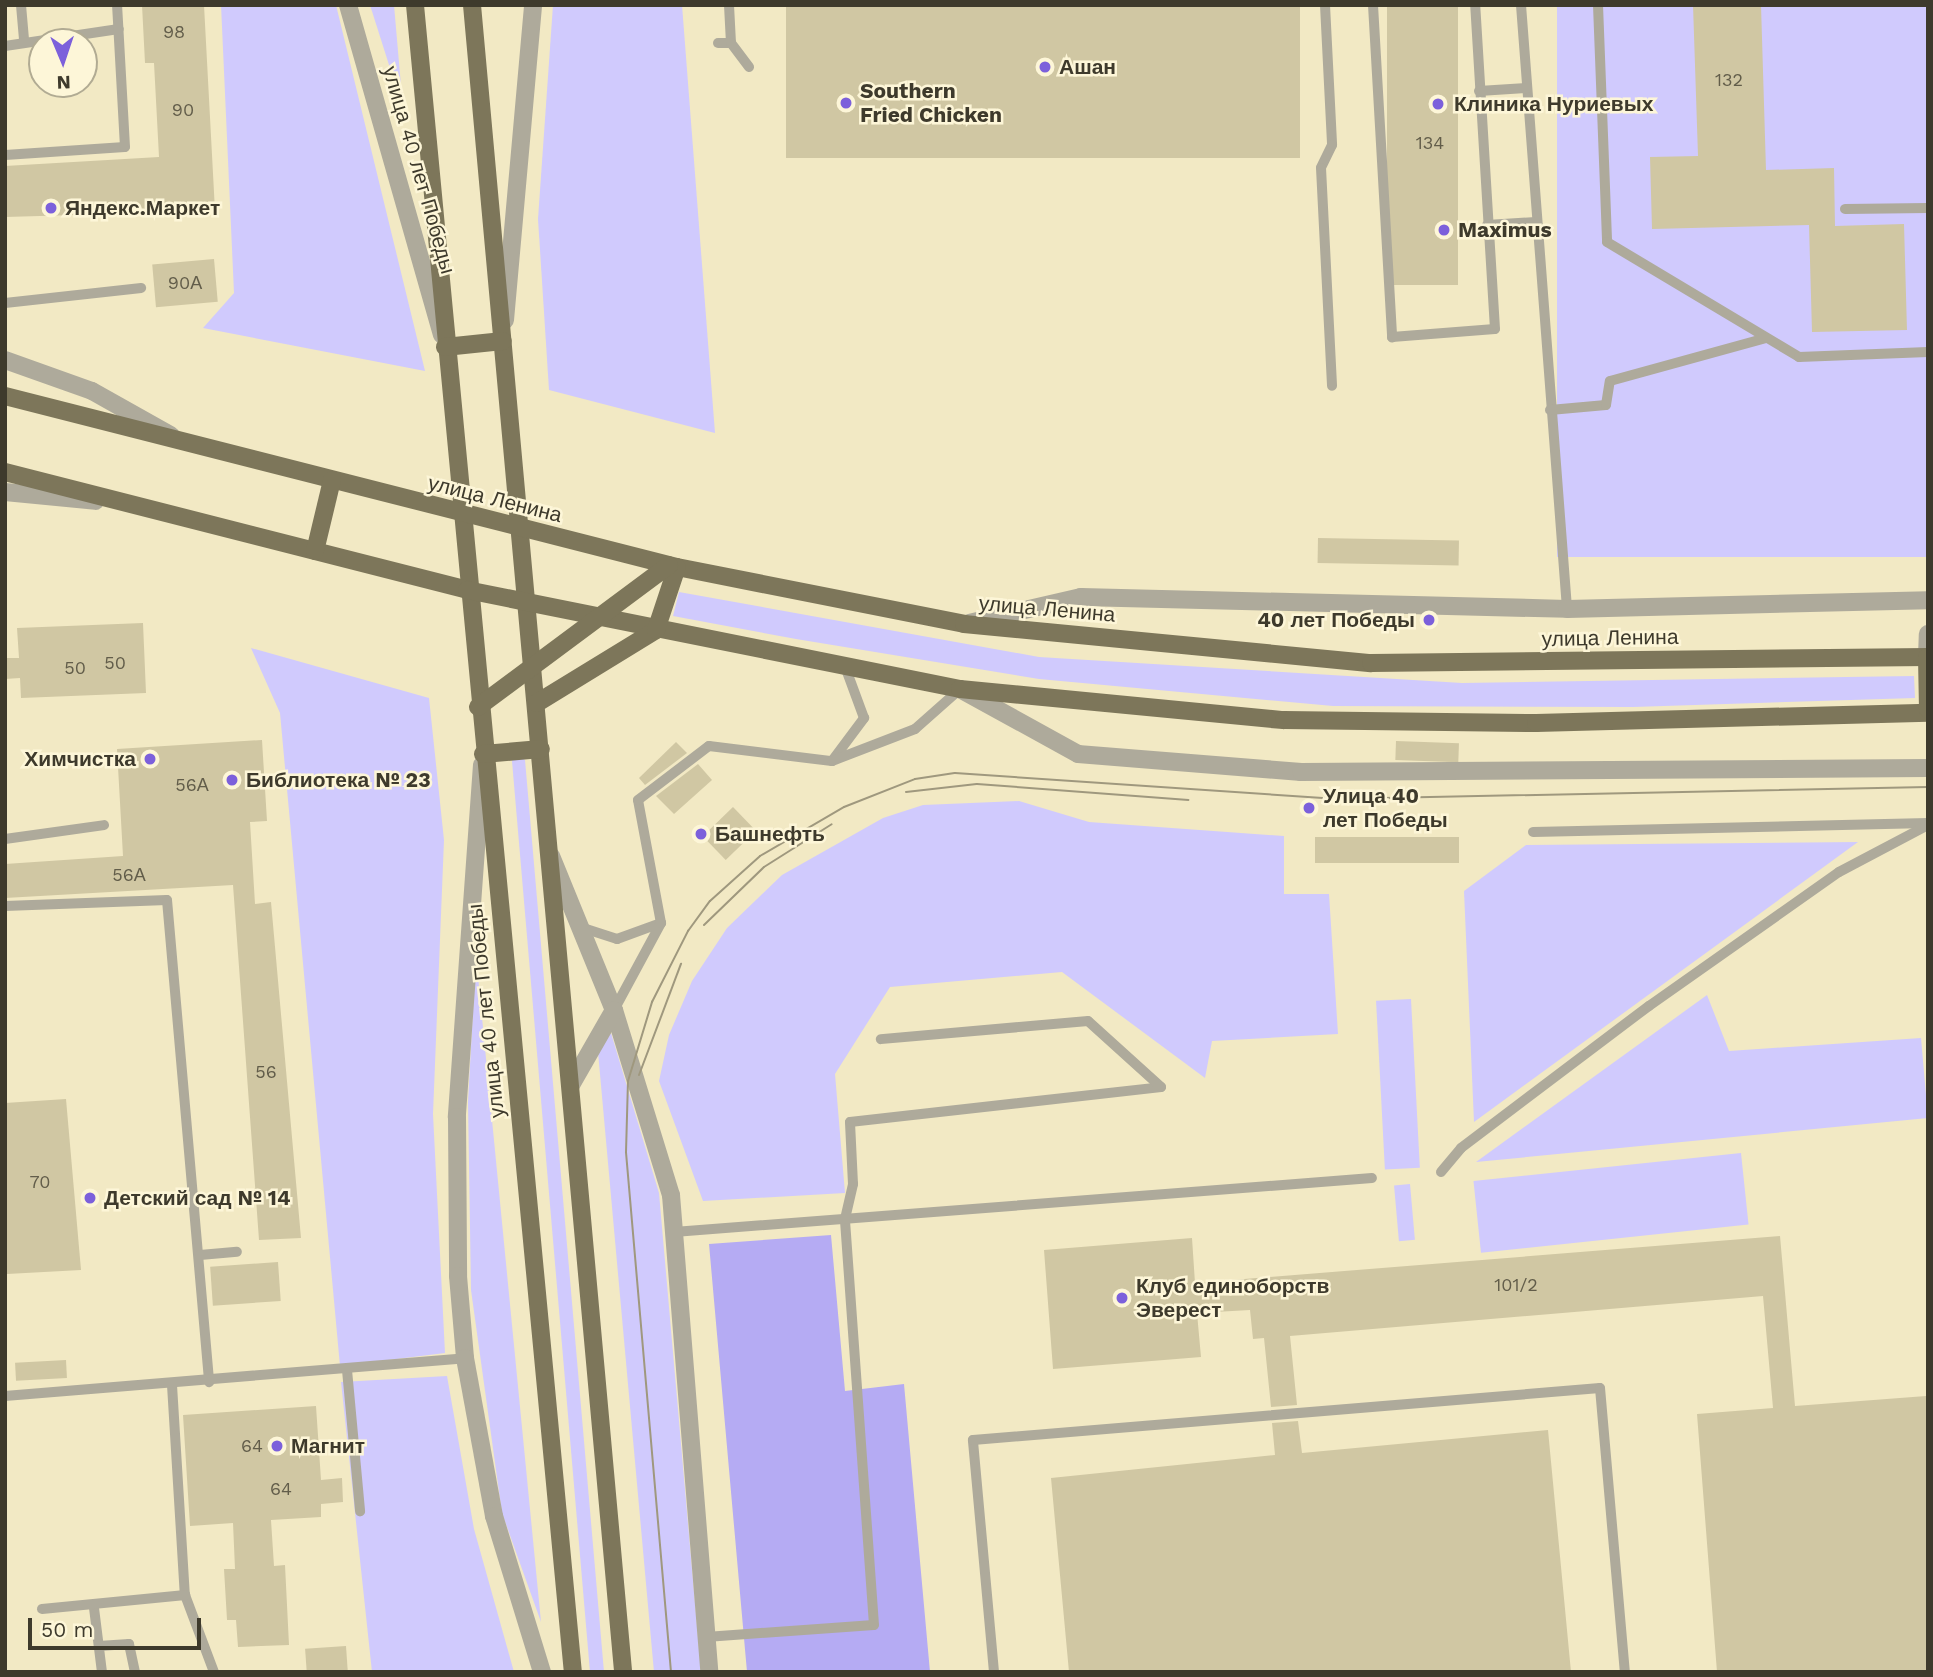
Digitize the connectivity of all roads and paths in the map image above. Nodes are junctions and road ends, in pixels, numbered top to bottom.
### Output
1 (21, 5) edge
2 (117, 5) edge
3 (348, 5) edge
4 (415, 5) edge
5 (472, 5) edge
6 (533, 5) edge
7 (729, 5) edge
8 (1325, 5) edge
9 (1373, 5) edge
10 (1475, 5) edge
11 (1521, 5) edge
12 (1598, 5) edge
13 (119, 29) junction
14 (24, 42) junction
15 (718, 43) dead end
16 (731, 43) junction
17 (5, 46) edge
18 (749, 67) dead end
19 (1527, 88) junction
20 (1479, 91) junction
21 (5, 155) edge
22 (1928, 208) edge
23 (1845, 209) dead end
24 (1536, 222) junction
25 (1487, 225) junction
26 (141, 288) dead end
27 (5, 303) edge
28 (1766, 338) junction
29 (503, 341) junction
30 (445, 347) junction
31 (1928, 352) edge
32 (5, 360) edge
33 (1332, 386) dead end
34 (5, 396) edge
35 (1550, 410) junction
36 (182, 442) junction
37 (5, 472) edge
38 (332, 480) junction
39 (5, 492) edge
40 (130, 504) junction
41 (458, 514) junction
42 (521, 529) junction
43 (315, 551) junction
44 (673, 566) junction
45 (467, 590) junction
46 (1928, 600) edge
47 (529, 603) junction
48 (1567, 609) junction
49 (594, 618) junction
50 (964, 624) junction
51 (656, 630) junction
52 (1928, 634) edge
53 (1927, 657) edge
54 (534, 664) junction
55 (846, 669) junction
56 (960, 689) junction
57 (537, 704) junction
58 (478, 708) junction
59 (1928, 711) edge
60 (541, 750) junction
61 (483, 754) junction
62 (832, 761) junction
63 (1928, 768) edge
64 (1928, 824) edge
65 (104, 825) dead end
66 (1533, 832) dead end
67 (5, 839) edge
68 (551, 856) junction
69 (5, 906) edge
70 (661, 923) junction
71 (580, 927) junction
72 (614, 1010) junction
73 (881, 1039) dead end
74 (571, 1085) junction
75 (1441, 1172) dead end
76 (1372, 1178) dead end
77 (845, 1219) junction
78 (674, 1232) junction
79 (237, 1252) dead end
80 (200, 1255) junction
81 (465, 1358) junction
82 (347, 1370) junction
83 (209, 1382) junction
84 (172, 1385) junction
85 (5, 1396) edge
86 (360, 1511) dead end
87 (185, 1595) junction
88 (94, 1608) junction
89 (42, 1609) dead end
90 (706, 1637) junction
91 (99, 1646) junction
92 (102, 1672) edge
93 (135, 1672) edge
94 (214, 1672) edge
95 (542, 1672) edge
96 (573, 1672) edge
97 (623, 1672) edge
98 (709, 1672) edge
99 (994, 1672) edge
100 (1626, 1672) edge

1 - 14 lane
2 - 13 lane
3 - 30 street, улица 40 лет Победы
4 - 30 main road, улица 40 лет Победы
5 - 29 main road
6 - 29 street
7 - 16 lane
8 - 33 lane
9 - 25 lane
10 - 20 lane
11 - 19 lane
12 - 28 lane
13 - 14 lane
13 - 21 lane
14 - 17 lane
15 - 16 lane
16 - 18 lane
19 - 20 lane
19 - 24 lane
20 - 25 lane
22 - 23 lane
24 - 25 lane
24 - 35 lane
26 - 27 lane
28 - 31 lane
28 - 35 lane
29 - 30 main road
29 - 42 main road
30 - 41 main road, улица 40 лет Победы
32 - 36 street, улица Ленина
34 - 36 main road, улица Ленина
35 - 48 lane
36 - 38 main road, улица Ленина
37 - 40 main road
38 - 41 main road, улица Ленина
38 - 43 main road
39 - 40 street
40 - 43 main road
41 - 42 main road, улица Ленина
41 - 45 main road, улица 40 лет Победы
42 - 44 main road, улица Ленина
42 - 47 main road
43 - 45 main road
44 - 49 main road
44 - 50 main road, улица Ленина
44 - 51 main road
45 - 47 main road
45 - 58 main road, улица 40 лет Победы
46 - 48 street
47 - 49 main road
47 - 54 main road
48 - 50 street
49 - 51 main road
49 - 54 main road
50 - 53 main road, улица Ленина
51 - 55 main road
51 - 57 main road
52 - 53 street
53 - 59 main road
54 - 57 main road
54 - 58 main road
55 - 56 main road
55 - 62 lane
56 - 59 main road
56 - 62 lane
56 - 63 street
57 - 60 main road
58 - 61 main road, улица 40 лет Победы
60 - 61 main road
60 - 68 main road
61 - 81 street, улица 40 лет Победы
61 - 96 main road, улица 40 лет Победы
62 - 70 lane
64 - 66 lane
64 - 75 lane
65 - 67 lane
68 - 71 street
68 - 74 main road
69 - 80 lane
70 - 71 lane
70 - 72 lane
71 - 72 street
72 - 74 street
72 - 78 street
73 - 77 lane
74 - 97 main road
76 - 77 lane
77 - 78 lane
77 - 90 lane
78 - 90 street
79 - 80 lane
80 - 83 lane
81 - 82 lane
81 - 95 street, улица 40 лет Победы
82 - 83 lane
82 - 86 lane
83 - 84 lane
84 - 85 lane
84 - 87 lane
87 - 88 lane
87 - 94 lane
88 - 89 lane
88 - 91 lane
90 - 98 street
91 - 92 lane
91 - 93 lane
99 - 100 lane

